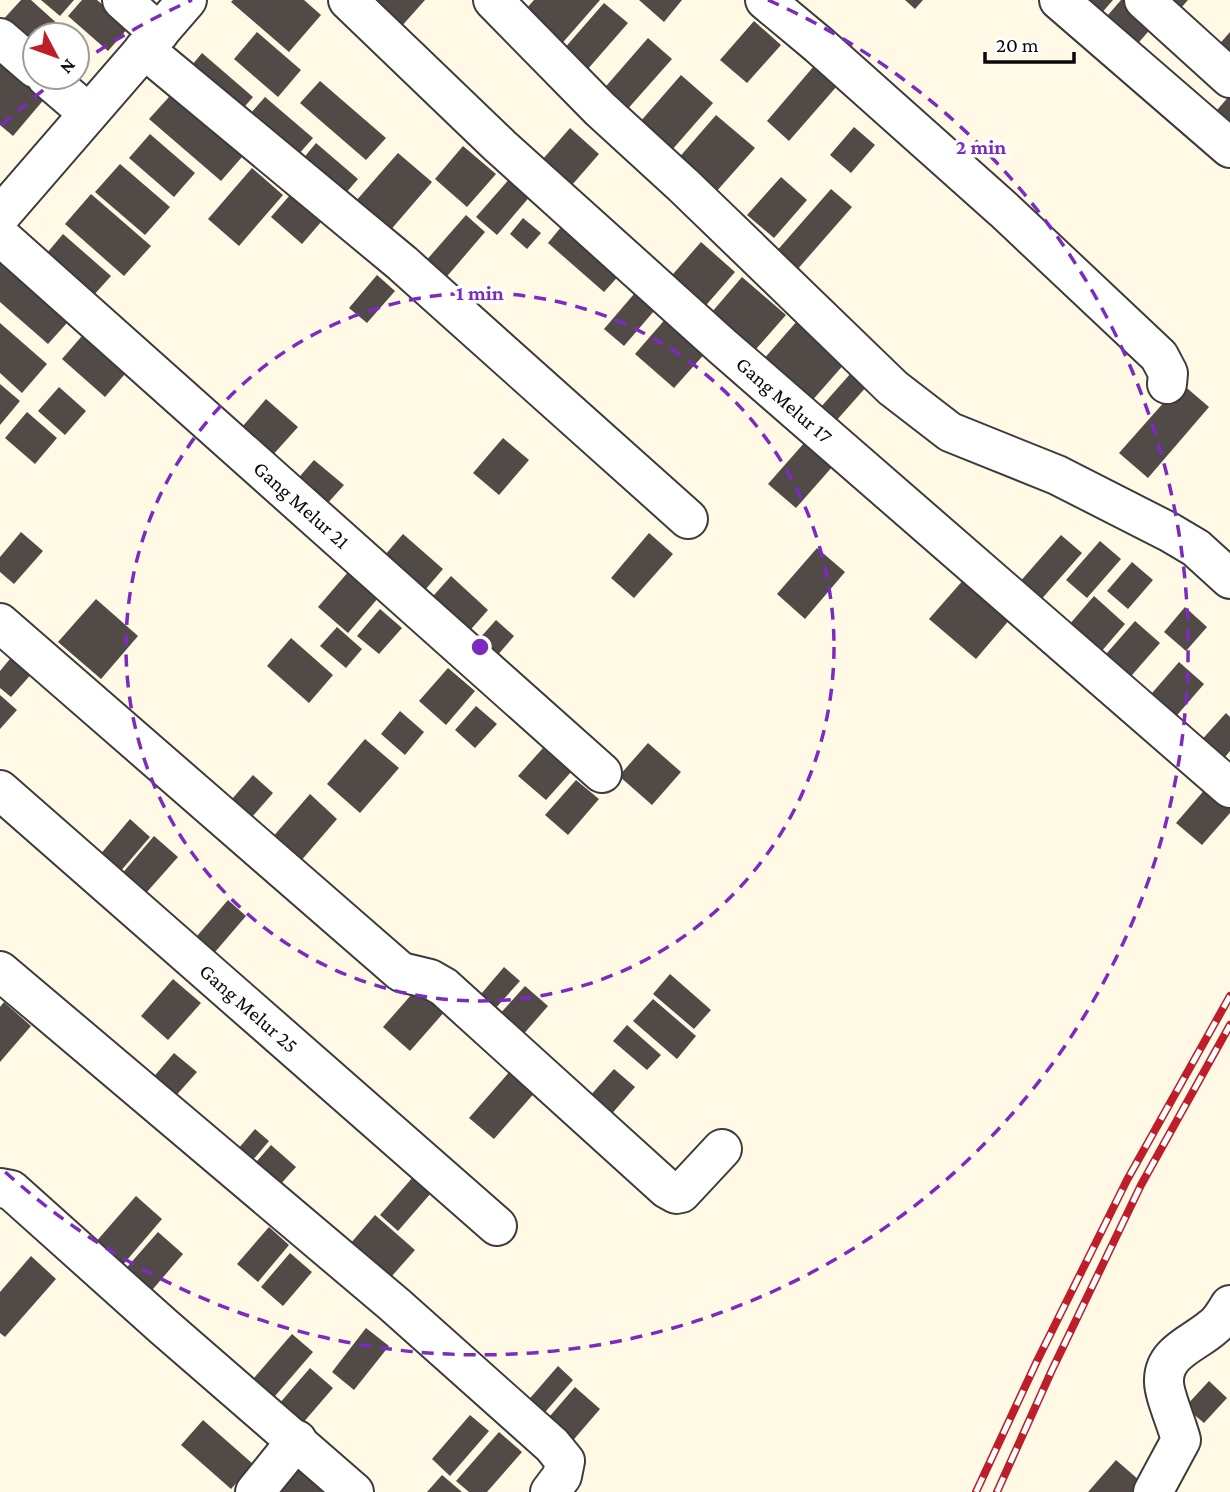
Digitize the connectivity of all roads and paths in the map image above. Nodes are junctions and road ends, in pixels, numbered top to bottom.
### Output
1 (122, 0) edge
2 (187, 0) edge
3 (348, 0) edge
4 (493, 0) edge
5 (765, 0) edge
6 (1059, 0) edge
7 (1144, 0) edge
8 (0, 38) edge
9 (152, 41) junction
10 (21, 56) edge
11 (1230, 78) edge
12 (62, 91) edge
13 (88, 113) junction
14 (1230, 148) edge
15 (0, 216) edge
16 (0, 236) edge
17 (1167, 384) dead end
18 (688, 519) dead end
19 (1230, 579) edge
20 (0, 623) edge
21 (602, 773) dead end
22 (1230, 788) edge
23 (0, 790) edge
24 (0, 971) edge
25 (722, 1149) dead end
26 (0, 1188) edge
27 (497, 1226) dead end
28 (1230, 1306) edge
29 (297, 1440) junction
30 (255, 1492) edge
31 (354, 1492) edge
32 (550, 1492) edge
33 (1153, 1492) edge

1 - 9 street
2 - 9 street
3 - 22 street, Gang Melur 17
4 - 19 street
5 - 17 street
6 - 14 street
7 - 11 street
8 - 10 street
9 - 13 street
9 - 18 street
12 - 13 street
13 - 15 street
16 - 21 street, Gang Melur 21
20 - 25 street
23 - 27 street, Gang Melur 25
24 - 32 street
26 - 29 street
28 - 33 street
29 - 30 street
29 - 31 street

